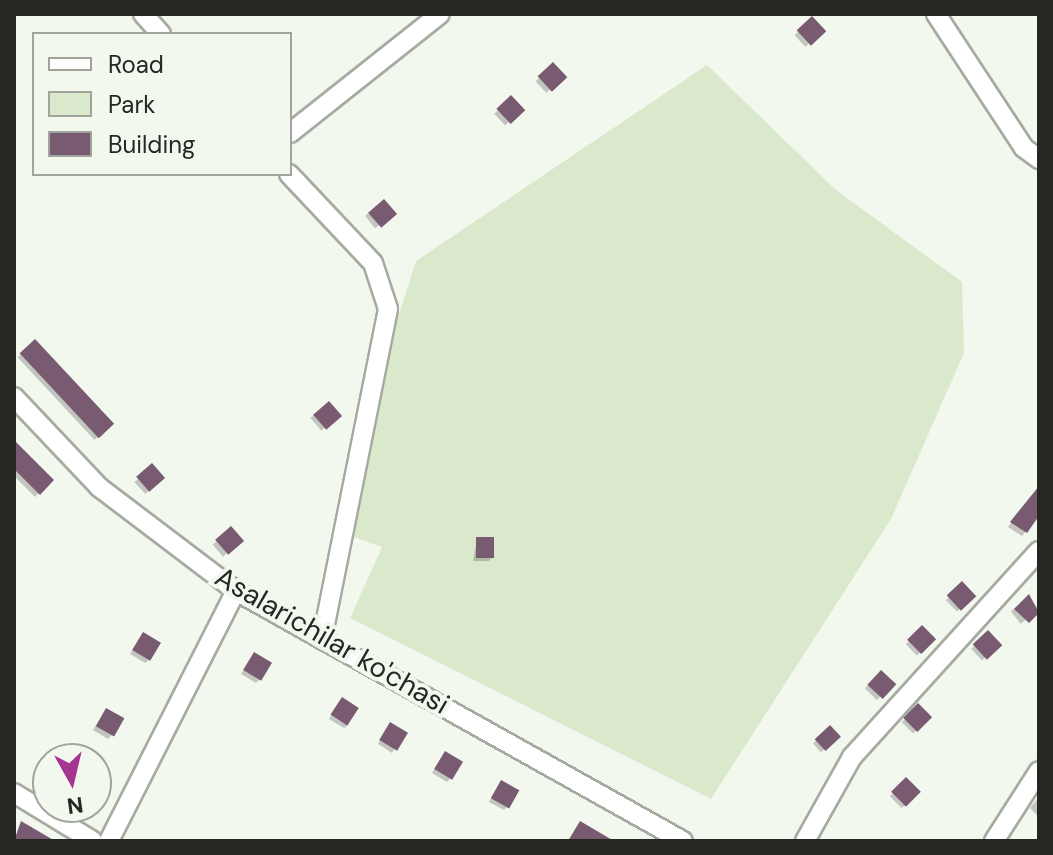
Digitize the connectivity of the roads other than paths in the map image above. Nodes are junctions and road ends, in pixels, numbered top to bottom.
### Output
1 (143, 14) edge
2 (440, 14) edge
3 (936, 14) edge
4 (159, 32) edge
5 (292, 131) edge
6 (1039, 159) edge
7 (291, 176) edge
8 (14, 397) edge
9 (1039, 551) edge
10 (236, 591) junction
11 (322, 639) junction
12 (1039, 771) edge
13 (14, 793) edge
14 (93, 841) edge
15 (109, 841) edge
16 (683, 841) edge
17 (805, 841) edge
18 (994, 841) edge

1 - 4 street
2 - 5 street
3 - 6 street
7 - 11 street
8 - 10 street, Asalarichilar ko'chasi
9 - 17 street
10 - 11 street, Asalarichilar ko'chasi
10 - 15 street
11 - 16 street, Asalarichilar ko'chasi
12 - 18 street
13 - 14 street

